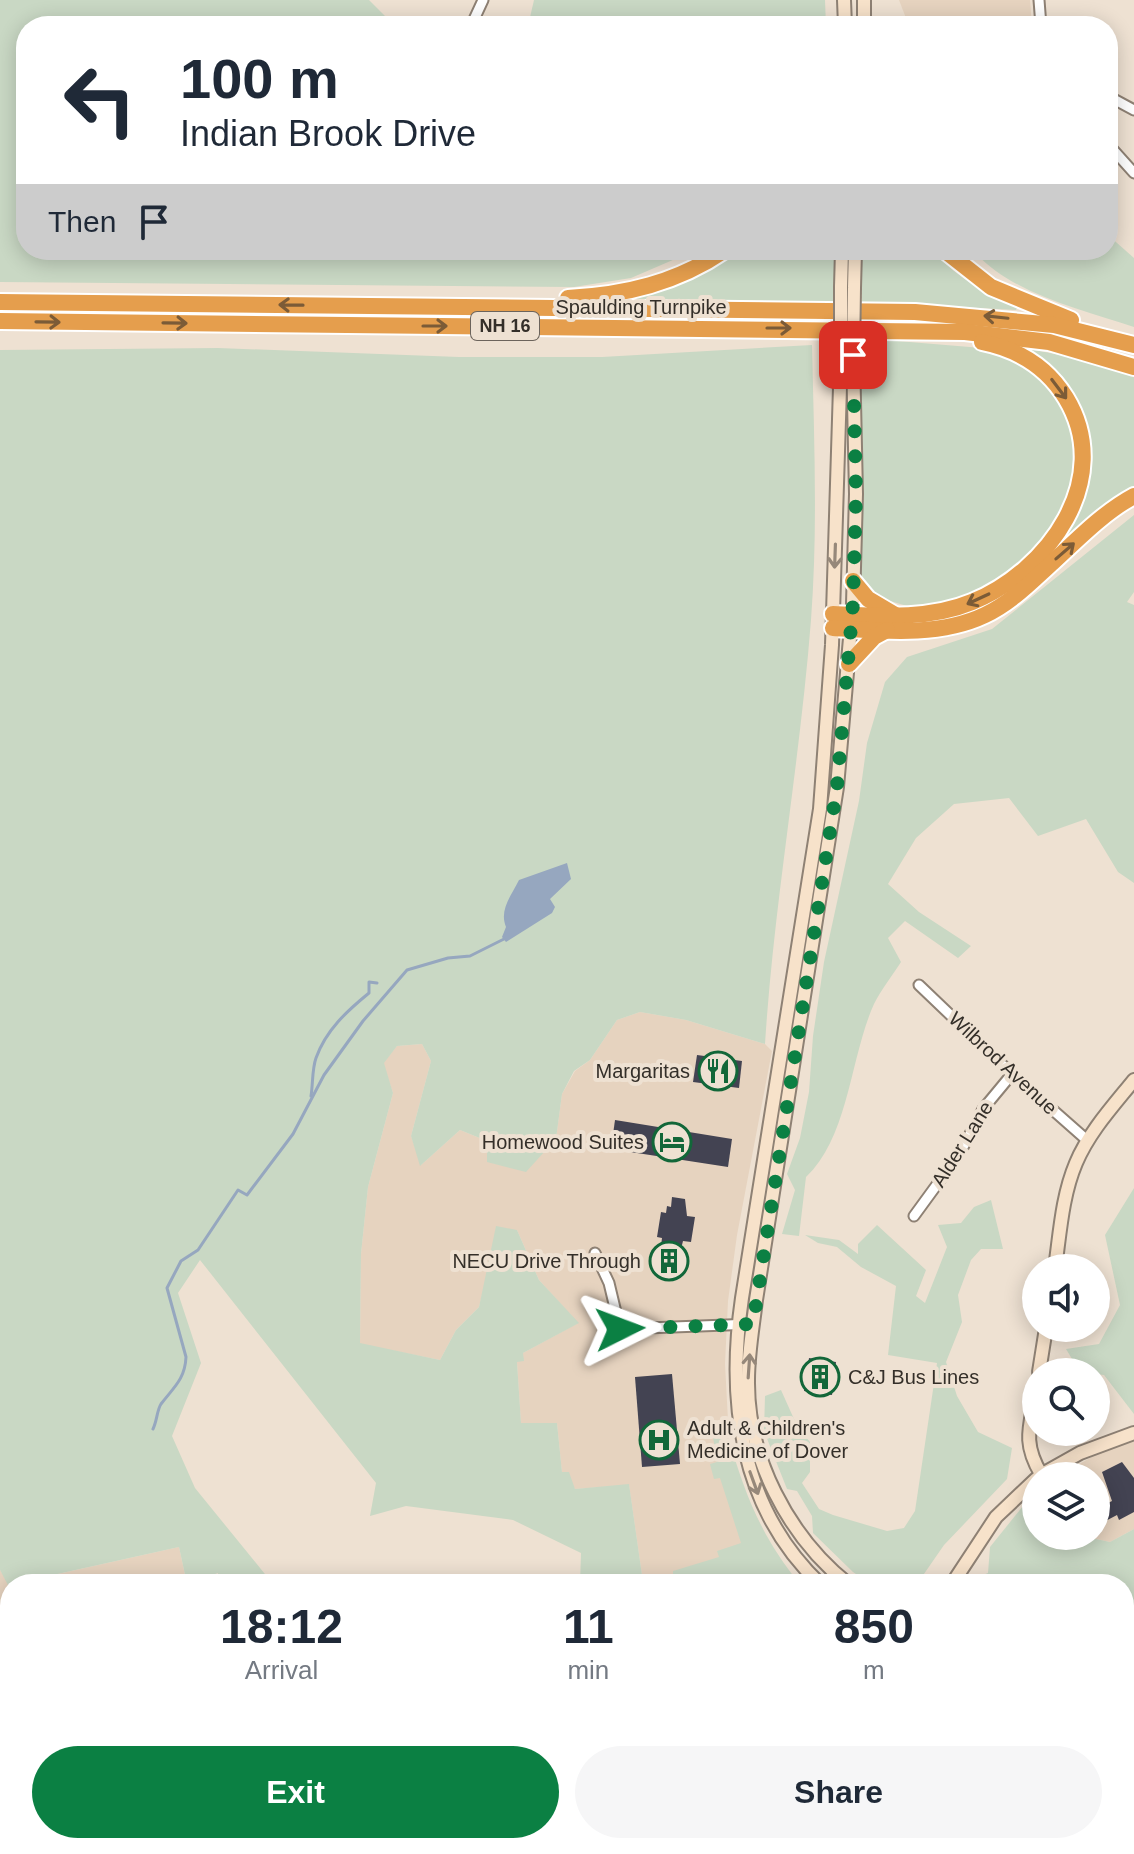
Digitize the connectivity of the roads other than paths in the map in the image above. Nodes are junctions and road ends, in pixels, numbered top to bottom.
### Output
1 (1118, 155) edge
2 (1134, 173) edge
3 (706, 260) edge
4 (844, 260) edge
5 (853, 260) edge
6 (957, 260) edge
7 (848, 288) junction
8 (0, 302) edge
9 (506, 307) junction
10 (0, 321) edge
11 (913, 331) junction
12 (1101, 336) junction
13 (1134, 345) edge
14 (847, 355) junction
15 (1134, 367) edge
16 (1134, 496) edge
17 (853, 581) junction
18 (833, 621) junction
19 (852, 622) junction
20 (893, 623) junction
21 (849, 664) junction
22 (919, 985) dead end
23 (1012, 1074) junction
24 (1134, 1080) edge
25 (1088, 1141) junction
26 (914, 1216) dead end
27 (595, 1253) dead end
28 (1059, 1254) edge
29 (738, 1324) junction
30 (753, 1324) junction
31 (1134, 1433) edge
32 (1064, 1462) edge
33 (1022, 1492) edge
34 (810, 1574) edge
35 (838, 1574) edge
36 (959, 1574) edge

1 - 2 street
3 - 9 highway
4 - 7 main road
5 - 7 main road
6 - 12 highway
7 - 14 main road, bridge
9 -> 8 highway, Spaulding Turnpike / NH 16
12 -> 9 highway, Spaulding Turnpike / NH 16
10 -> 11 highway, Spaulding Turnpike / NH 16
11 - 15 highway, Spaulding Turnpike / NH 16
11 -> 20 highway
12 - 13 highway, Spaulding Turnpike / NH 16
14 - 17 main road
14 -> 18 main road
20 -> 16 highway
17 - 19 main road
17 - 20 highway
18 - 19 highway
18 - 29 main road
19 - 20 highway
19 - 21 main road
20 - 21 highway
21 - 30 main road
22 - 23 street, Wilbrod Avenue
23 - 25 street, Wilbrod Avenue
23 - 26 street, Alder Lane
24 - 25 main road
25 - 28 main road
27 - 29 street
29 - 30 street
29 -> 34 main road
35 -> 30 main road
31 - 32 main road
33 - 36 main road

